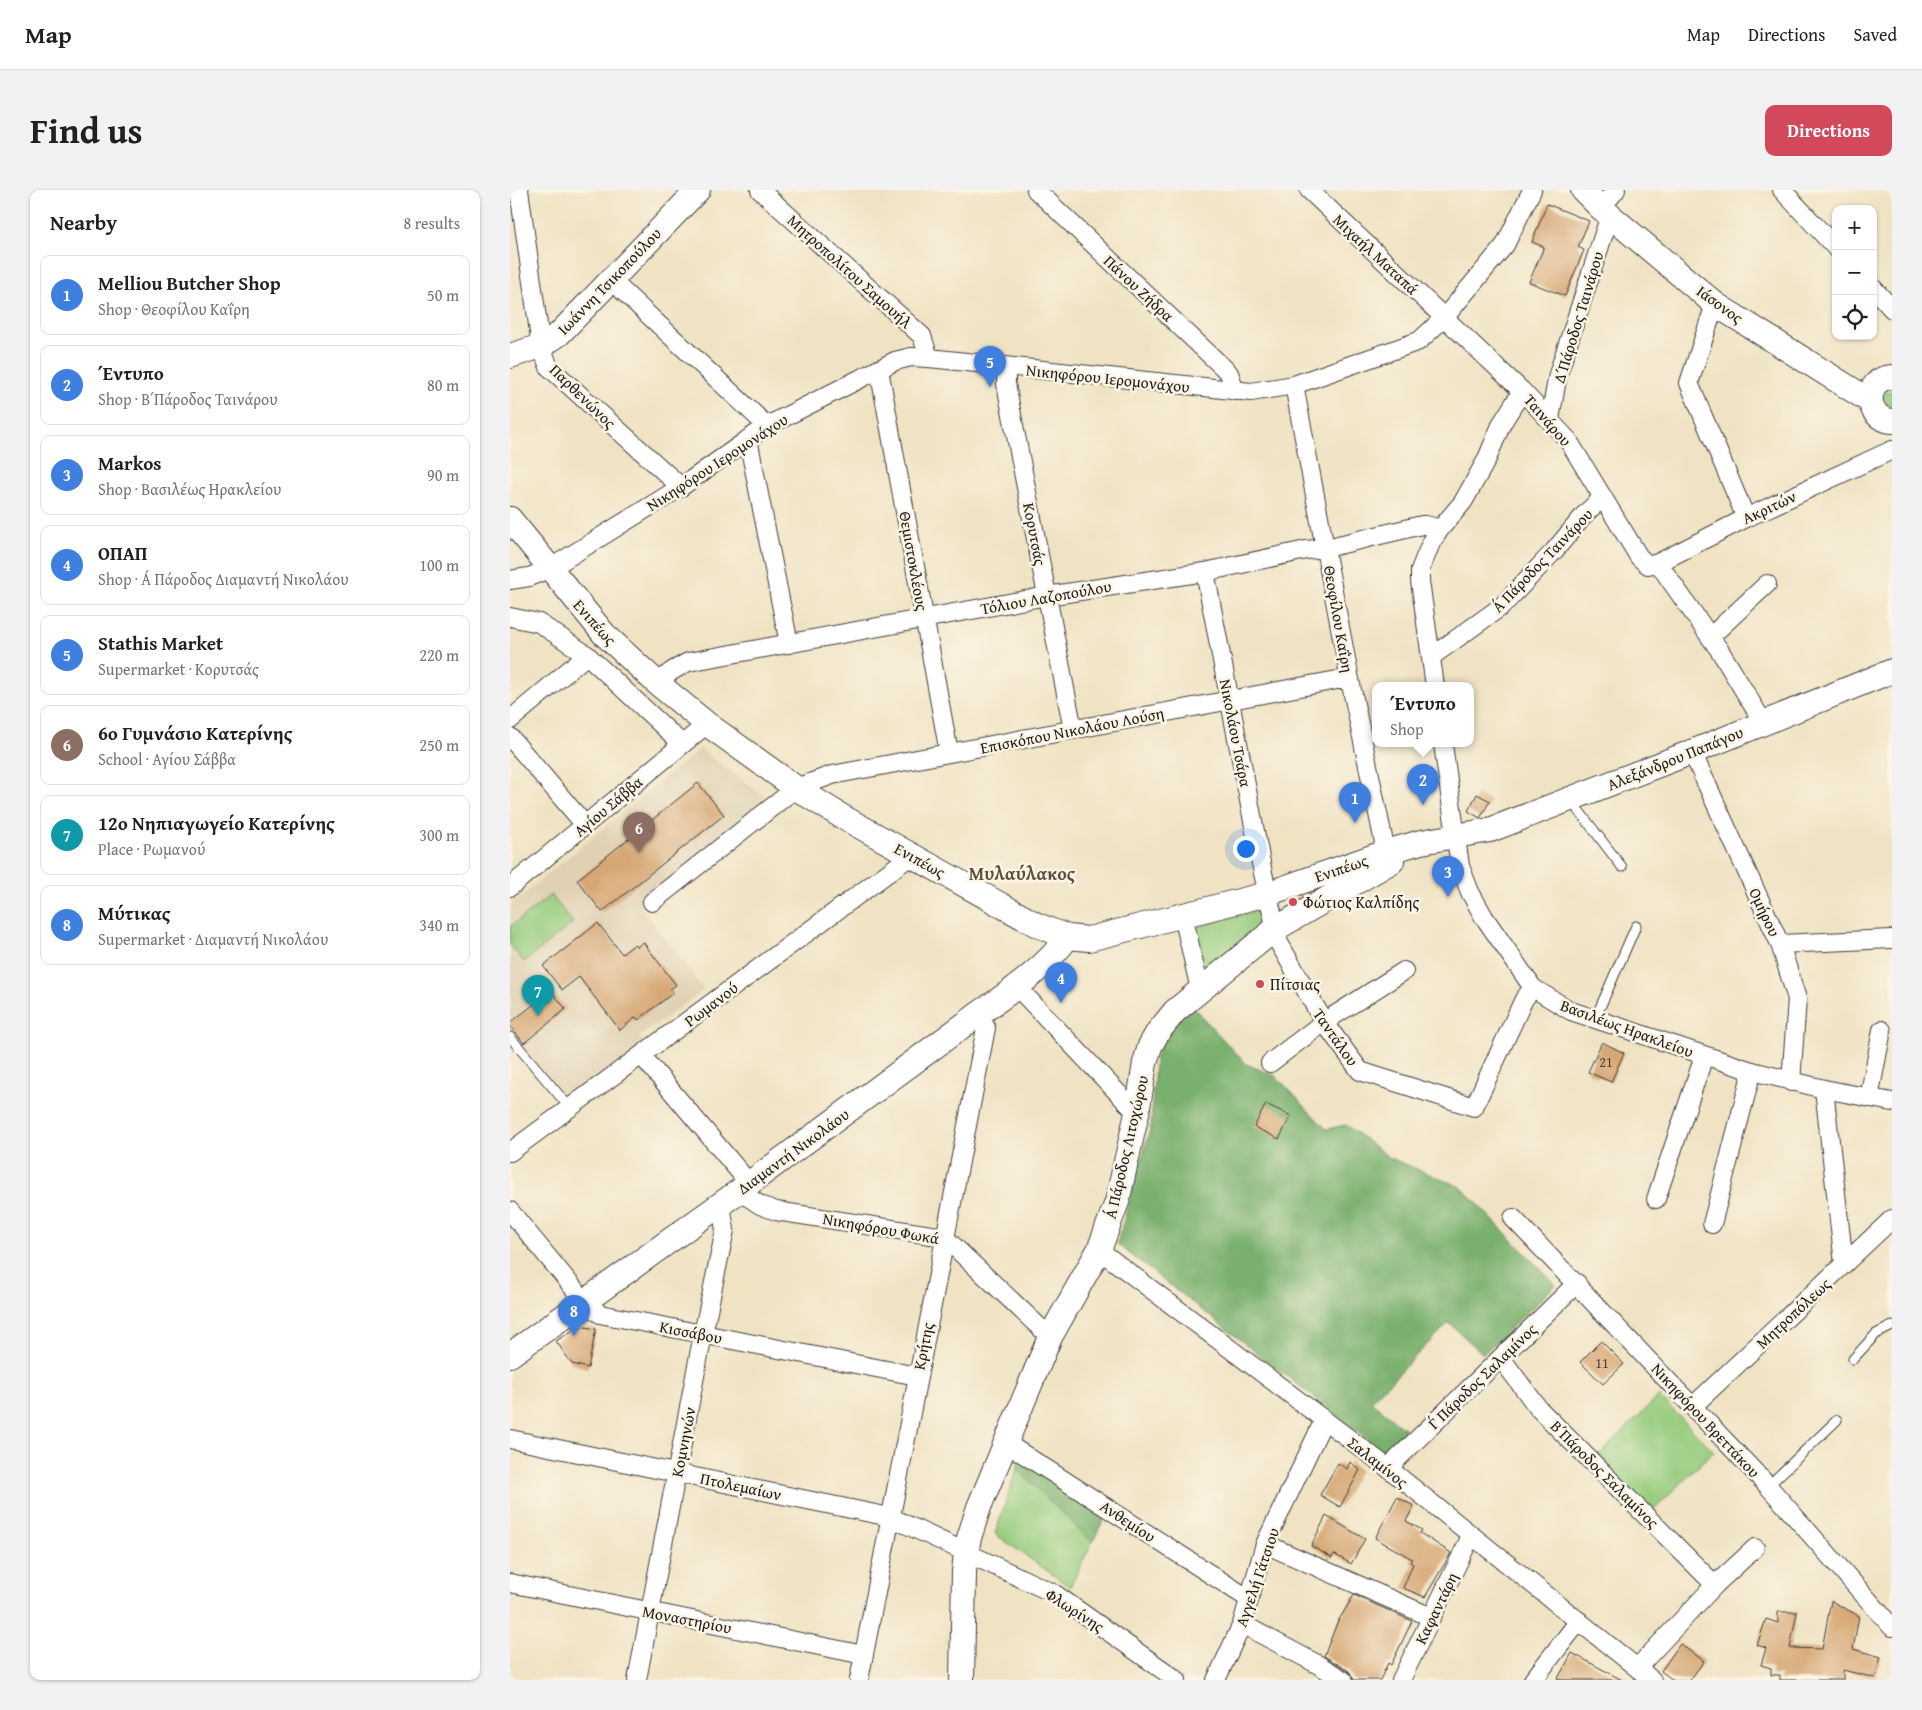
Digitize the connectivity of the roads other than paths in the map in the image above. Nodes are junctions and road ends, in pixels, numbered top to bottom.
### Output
1 (519, 190) edge
2 (698, 190) edge
3 (760, 190) edge
4 (1036, 190) edge
5 (1309, 190) edge
6 (1532, 190) edge
7 (1583, 190) edge
8 (1782, 190) edge
9 (1609, 204) edge
10 (1832, 244) edge
11 (611, 280) junction
12 (1877, 292) edge
13 (1715, 304) junction
14 (1892, 309) edge
15 (1444, 318) junction
16 (541, 346) junction
17 (510, 356) edge
18 (929, 358) junction
19 (1006, 367) junction
20 (879, 369) junction
21 (1892, 377) edge
22 (1294, 385) junction
23 (1235, 391) junction
24 (1522, 391) junction
25 (1870, 401) junction
26 (1550, 419) junction
27 (1892, 421) edge
28 (767, 426) junction
29 (748, 439) junction
30 (1892, 450) edge
31 (681, 487) junction
32 (1603, 497) junction
33 (1746, 518) junction
34 (510, 519) edge
35 (1440, 529) junction
36 (1326, 548) junction
37 (1653, 564) junction
38 (549, 569) junction
39 (1205, 572) junction
40 (510, 580) edge
41 (1766, 584) dead end
42 (1047, 596) junction
43 (510, 617) edge
44 (925, 618) junction
45 (1710, 637) junction
46 (789, 644) junction
47 (587, 655) junction
48 (1432, 657) junction
49 (1892, 671) edge
50 (1350, 680) junction
51 (1435, 682) edge
52 (658, 683) junction
53 (1230, 700) junction
54 (510, 720) edge
55 (1763, 722) junction
56 (707, 724) junction
57 (1073, 730) junction
58 (510, 737) edge
59 (682, 744) junction
60 (1443, 747) edge
61 (1692, 752) junction
62 (949, 753) junction
63 (796, 788) junction
64 (1570, 799) junction
65 (585, 825) junction
66 (1455, 836) junction
67 (1420, 842) junction
68 (1386, 852) junction
69 (912, 855) junction
70 (1622, 867) dead end
71 (510, 887) edge
72 (1267, 894) junction
73 (652, 902) dead end
74 (1183, 915) junction
75 (1636, 926) dead end
76 (1275, 929) junction
77 (1068, 937) junction
78 (1892, 939) edge
79 (1780, 944) junction
80 (1404, 972) dead end
81 (1017, 987) junction
82 (1532, 988) junction
83 (1200, 990) junction
84 (980, 1013) junction
85 (1595, 1019) junction
86 (1324, 1022) junction
87 (1882, 1030) dead end
88 (510, 1037) edge
89 (642, 1056) junction
90 (1704, 1056) junction
91 (1270, 1062) dead end
92 (1752, 1072) junction
93 (1791, 1082) junction
94 (1824, 1089) junction
95 (1869, 1098) junction
96 (1892, 1102) edge
97 (570, 1108) junction
98 (1137, 1113) junction
99 (510, 1152) edge
100 (736, 1193) junction
101 (1656, 1199) dead end
102 (510, 1211) edge
103 (1514, 1218) dead end
104 (1892, 1219) edge
105 (1712, 1224) dead end
106 (944, 1237) junction
107 (1100, 1250) junction
108 (1844, 1264) junction
109 (1577, 1283) junction
110 (585, 1302) junction
111 (1892, 1326) edge
112 (703, 1334) junction
113 (1050, 1337) junction
114 (510, 1355) edge
115 (1501, 1358) junction
116 (1853, 1358) dead end
117 (917, 1376) junction
118 (1693, 1406) junction
119 (1324, 1420) junction
120 (1836, 1420) dead end
121 (510, 1439) edge
122 (1006, 1443) junction
123 (1388, 1468) junction
124 (676, 1473) junction
125 (1768, 1486) junction
126 (890, 1517) junction
127 (1471, 1536) junction
128 (1265, 1544) junction
129 (1755, 1548) dead end
130 (966, 1554) junction
131 (510, 1583) edge
132 (1715, 1585) junction
133 (1249, 1599) junction
134 (650, 1612) junction
135 (1431, 1617) junction
136 (1578, 1621) junction
137 (1242, 1624) junction
138 (1892, 1627) edge
139 (864, 1655) junction
140 (1636, 1668) junction
141 (637, 1680) edge
142 (859, 1680) edge
143 (962, 1680) edge
144 (1177, 1680) edge
145 (1216, 1680) edge
146 (1343, 1680) edge
147 (1401, 1680) edge
148 (1533, 1680) edge
149 (1652, 1680) edge

1 - 16 street, Παρθενώνος
2 - 11 street, Ιωάννη Τσικοπούλου
3 - 18 street, Μητροπολίτου Σαμουήλ
4 - 23 street, Πάνου Ζήδρα
5 - 15 street, Μιχαήλ Ματαπά
6 - 15 street, Νικηφόρου Ιερομονάχου
7 - 9 street, Ιάσονος
8 - 10 street
9 - 13 street, Ιάσονος
9 - 26 street, Δ΄ Πάροδος Ταινάρου
11 - 16 street, Ιωάννη Τσικοπούλου
11 - 28 street
12 - 14 street
13 - 25 street, Ιάσονος
13 - 33 street
15 - 22 street, Νικηφόρου Ιερομονάχου
15 - 24 street, Ταινάρου
16 - 17 street, Ιωάννη Τσικοπούλου
16 - 31 street, Παρθενώνος
18 - 19 street, Νικηφόρου Ιερομονάχου
18 - 20 street, Νικηφόρου Ιερομονάχου
19 - 23 street, Νικηφόρου Ιερομονάχου
19 - 42 street, Κορυτσάς
20 - 28 street, Νικηφόρου Ιερομονάχου
20 - 44 street, Θεμιστοκλέους
21 - 25 street
22 - 23 street, Νικηφόρου Ιερομονάχου
22 - 36 street, Θεοφίλου Καΐρη
24 - 26 street, Ταινάρου
24 - 35 street
25 - 27 street
26 - 32 street, Ταινάρου
28 - 29 street, Νικηφόρου Ιερομονάχου
29 - 31 street, Νικηφόρου Ιερομονάχου
29 - 46 street
30 - 33 street, Ακριτών
31 - 38 street, Νικηφόρου Ιερομονάχου
32 - 37 street, Ταινάρου
32 - 48 street, Α΄ Πάροδος Ταινάρου
33 - 37 street, Ακριτών
34 - 38 street, Ενιπέως
35 - 36 street, Τόλιου Λαζοπούλου
35 - 48 street
36 - 39 street, Τόλιου Λαζοπούλου
36 - 50 street, Θεοφίλου Καΐρη
37 - 45 street, Ταινάρου
38 - 40 street, Νικηφόρου Ιερομονάχου
38 - 52 street, Ενιπέως
39 - 42 street, Τόλιου Λαζοπούλου
39 - 53 street, Νικολάου Τσάρα
41 - 45 street
42 - 44 street, Τόλιου Λαζοπούλου
42 - 57 street, Κορυτσάς
43 - 47 street
44 - 46 street, Τόλιου Λαζοπούλου
44 - 62 street, Θεμιστοκλέους
45 - 55 street, Ταινάρου
46 - 52 street, Τόλιου Λαζοπούλου
47 - 54 street
47 - 59 street
48 - 51 street
49 - 55 street, Αλεξάνδρου Παπάγου
50 - 53 street, Επισκόπου Νικολάου Λούση
50 - 68 street, Θεοφίλου Καΐρη
52 - 56 street, Ενιπέως
53 - 57 street, Επισκόπου Νικολάου Λούση
53 - 72 street, Νικολάου Τσάρα
55 - 61 street, Αλεξάνδρου Παπάγου
56 - 59 street, Αγίου Σάββα
56 - 63 street, Ενιπέως
57 - 62 street, Επισκόπου Νικολάου Λούση
58 - 65 street
59 - 65 street, Αγίου Σάββα
60 - 66 street, Βασιλέως Ηρακλείου
61 - 64 street, Αλεξάνδρου Παπάγου
61 - 79 street, Ομήρου
62 - 63 street, Επισκόπου Νικολάου Λούση
63 - 69 street, Ενιπέως
63 - 73 street, Επισκόπου Νικολάου Λούση
64 - 66 street, Αλεξάνδρου Παπάγου
64 - 70 lane
65 - 71 street, Αγίου Σάββα
66 - 67 street, Ενιπέως
66 - 82 street, Βασιλέως Ηρακλείου
67 - 68 street, Ενιπέως
67 - 76 street, Α΄ Πάροδος Λιτοχώρου
68 - 72 street, Ενιπέως
69 - 77 street, Ενιπέως
69 - 89 street, Ρωμανού
72 - 74 street, Ενιπέως
72 - 76 street, Ταντάλου
74 - 77 street, Ενιπέως
74 - 83 street
75 - 85 lane
76 - 83 street, Α΄ Πάροδος Λιτοχώρου
76 - 86 street, Ταντάλου
77 - 81 street, Διαμαντή Νικολάου
78 - 79 street
79 - 93 street, Ομήρου
80 - 86 street
81 - 84 street, Διαμαντή Νικολάου
81 - 98 street
82 - 85 street, Βασιλέως Ηρακλείου
82 - 86 street, Ταντάλου
83 - 98 street, Α΄ Πάροδος Λιτοχώρου
84 - 100 street, Διαμαντή Νικολάου
84 - 106 street, Κρήτης
85 - 90 street, Βασιλέως Ηρακλείου
86 - 91 street
87 - 95 street
88 - 97 lane
89 - 97 street, Ρωμανού
89 - 100 street, Νικηφόρου Φωκά
90 - 92 street, Βασιλέως Ηρακλείου
90 - 101 street
92 - 93 street, Βασιλέως Ηρακλείου
92 - 105 street
93 - 94 street, Βασιλέως Ηρακλείου
94 - 95 street, Βασιλέως Ηρακλείου
94 - 108 street
95 - 96 street, Βασιλέως Ηρακλείου
97 - 99 street, Ρωμανού
98 - 107 street, Α΄ Πάροδος Λιτοχώρου
100 - 106 street, Νικηφόρου Φωκά
100 - 110 street, Διαμαντή Νικολάου
100 - 112 street, Κομνηνών
102 - 110 street, Κισσάβου
103 - 109 street, Νικηφόρου Βρεττάκου
104 - 108 street, Μητροπόλεως
106 - 113 street, Νικηφόρου Φωκά
106 - 117 street, Κρήτης
107 - 113 street, Α΄ Πάροδος Λιτοχώρου
107 - 119 street, Σαλαμίνος
108 - 118 street, Μητροπόλεως
109 - 115 street, Γ΄ Πάροδος Σαλαμίνος
109 - 118 street, Νικηφόρου Βρεττάκου
110 - 112 street, Κισσάβου
110 - 114 street, Διαμαντή Νικολάου
111 - 116 lane
112 - 117 street, Κισσάβου
112 - 124 street, Κομνηνών
113 - 122 street, Α΄ Πάροδος Λιτοχώρου
115 - 123 street, Γ΄ Πάροδος Σαλαμίνος
115 - 132 street, Β΄ Πάροδος Σαλαμίνος
117 - 126 street, Κρήτης
118 - 125 street, Νικηφόρου Βρεττάκου
119 - 123 street, Σαλαμίνος
119 - 128 street, Αγγελή Γάτσιου
120 - 125 lane
121 - 124 street, Πτολεμαίων
122 - 130 street, Α΄ Πάροδος Λιτοχώρου
122 - 133 street, Ανθεμίου
123 - 127 street, Σαλαμίνος
124 - 126 street, Πτολεμαίων
124 - 134 street, Κομνηνών
125 - 138 street, Νικηφόρου Βρεττάκου
126 - 130 street, Πτολεμαίων
126 - 139 street, Κρήτης
127 - 135 street, Καφαντάρη
127 - 136 street, Σαλαμίνος
128 - 133 street, Αγγελή Γάτσιου
128 - 135 street
129 - 132 street
130 - 143 street, Α΄ Πάροδος Λιτοχώρου
130 - 144 street, Φλωρίνης
131 - 134 street, Μοναστηρίου
132 - 140 street
133 - 137 street, Αγγελή Γάτσιου
134 - 139 street, Μοναστηρίου
134 - 141 street, Κομνηνών
135 - 147 street, Καφαντάρη
136 - 140 street, Σαλαμίνος
136 - 148 street
137 - 145 street, Αγγελή Γάτσιου
137 - 146 street
139 - 142 street, Κρήτης
140 - 149 street, Σαλαμίνος

